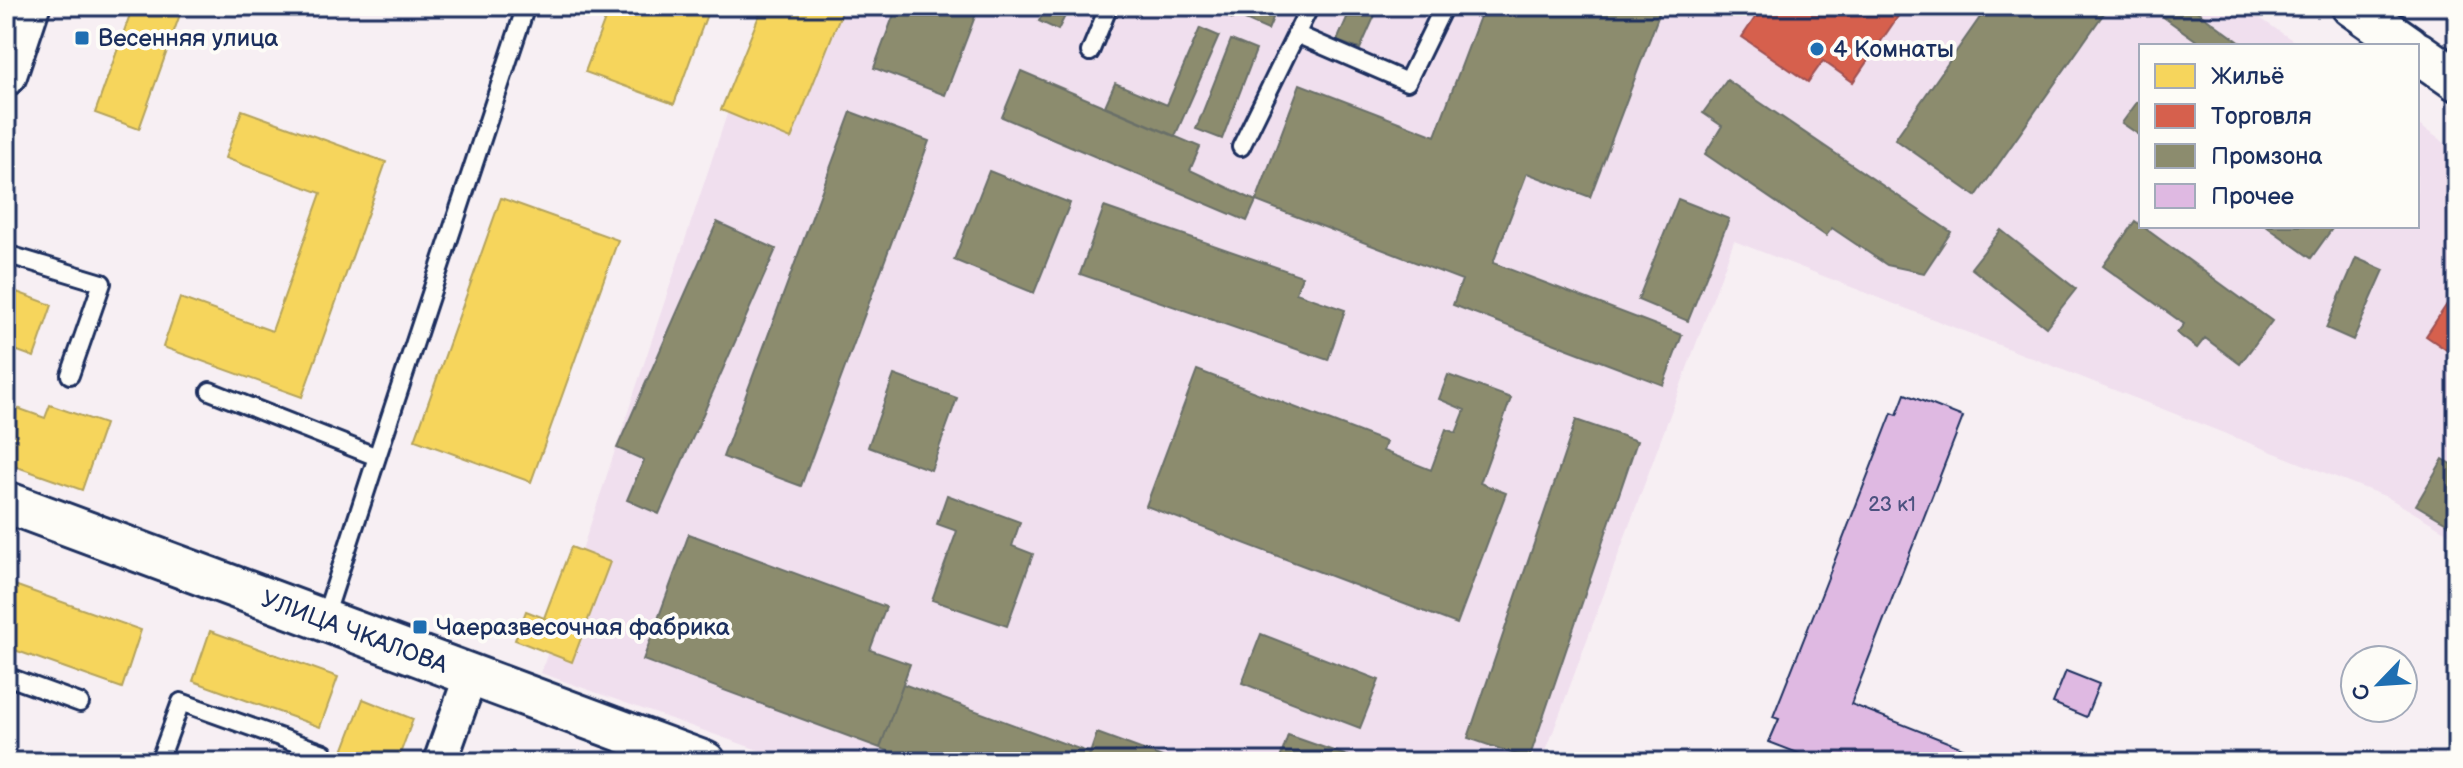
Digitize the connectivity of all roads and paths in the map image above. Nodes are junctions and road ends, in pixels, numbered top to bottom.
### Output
1 (29, 6) edge
2 (526, 6) edge
3 (1109, 6) edge
4 (1310, 6) edge
5 (1444, 6) edge
6 (2352, 6) edge
7 (1296, 34) junction
8 (2406, 44) edge
9 (1090, 52) dead end
10 (2419, 53) edge
11 (6, 75) edge
12 (2457, 80) edge
13 (1241, 147) dead end
14 (6, 254) edge
15 (70, 375) dead end
16 (210, 391) dead end
17 (377, 457) junction
18 (6, 502) edge
19 (324, 621) junction
20 (471, 675) junction
21 (6, 676) edge
22 (80, 703) dead end
23 (159, 762) edge
24 (321, 762) edge
25 (440, 762) edge
26 (705, 762) edge

1 - 11 street
2 - 17 lane
3 - 9 lane
4 - 7 lane
5 - 7 lane
6 - 8 street
7 - 13 lane
10 - 12 street
14 - 15 lane
16 - 17 lane
17 - 19 lane
18 - 19 street, УЛИЦА ЧКАЛОВА
19 - 20 street, УЛИЦА ЧКАЛОВА
20 - 25 street
20 - 26 street, УЛИЦА ЧКАЛОВА
21 - 22 lane
23 - 24 lane

